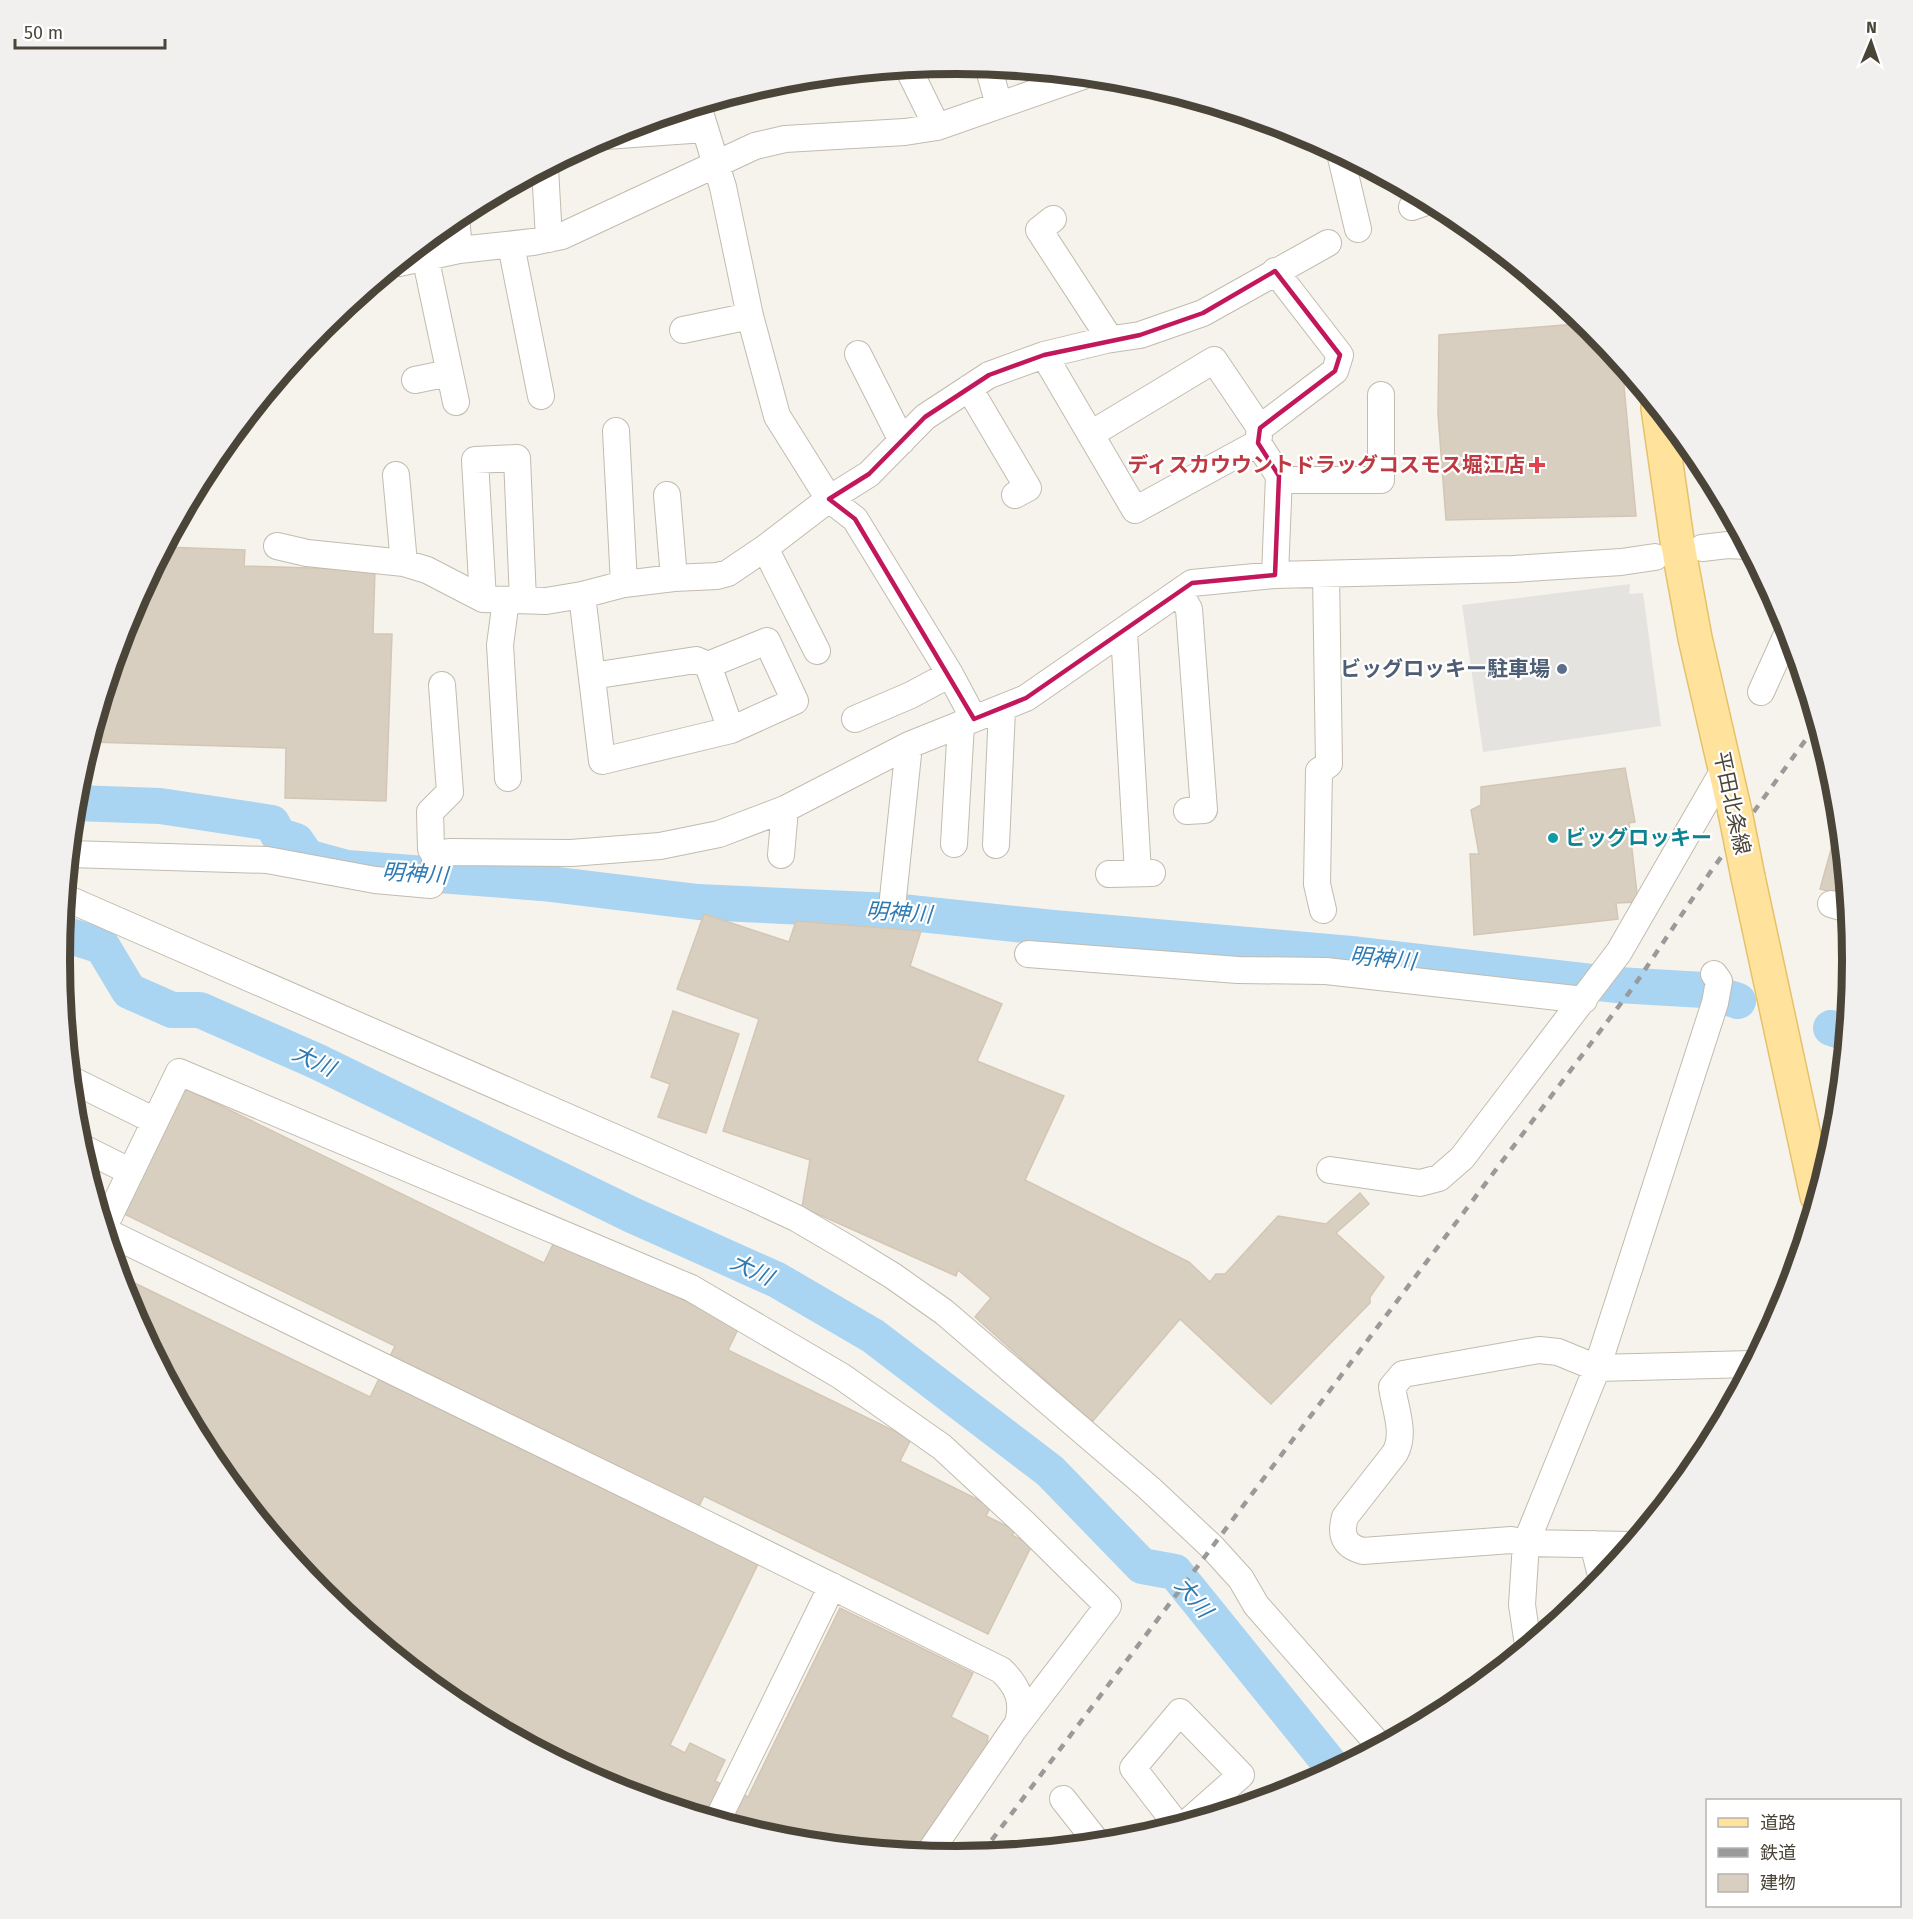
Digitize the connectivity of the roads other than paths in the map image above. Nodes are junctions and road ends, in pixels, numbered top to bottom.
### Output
1 (911, 75) edge
2 (990, 75) edge
3 (1052, 79) edge
4 (1035, 81) edge
5 (999, 105) junction
6 (702, 117) edge
7 (661, 125) edge
8 (937, 127) junction
9 (1342, 162) edge
10 (716, 165) junction
11 (545, 175) edge
12 (1053, 219) dead end
13 (457, 228) edge
14 (1358, 229) dead end
15 (549, 239) junction
16 (1328, 243) dead end
17 (511, 245) junction
18 (459, 250) junction
19 (425, 256) junction
20 (415, 259) edge
21 (1275, 271) junction
22 (750, 316) junction
23 (683, 330) dead end
24 (1110, 339) junction
25 (858, 354) dead end
26 (1044, 355) junction
27 (449, 374) junction
28 (415, 380) dead end
29 (969, 388) junction
30 (1381, 395) dead end
31 (541, 396) dead end
32 (456, 402) dead end
33 (1660, 421) edge
34 (616, 431) dead end
35 (1091, 434) junction
36 (1259, 436) junction
37 (902, 441) junction
38 (396, 475) dead end
39 (1279, 476) junction
40 (667, 495) dead end
41 (1015, 495) dead end
42 (829, 499) junction
43 (277, 546) dead end
44 (1739, 546) edge
45 (765, 548) junction
46 (1702, 548) dead end
47 (1655, 557) dead end
48 (404, 563) junction
49 (1326, 574) junction
50 (1275, 575) junction
51 (674, 578) junction
52 (624, 584) junction
53 (1179, 592) junction
54 (582, 595) junction
55 (504, 600) junction
56 (1124, 632) junction
57 (1783, 643) edge
58 (817, 651) dead end
59 (708, 665) junction
60 (950, 674) junction
61 (592, 676) junction
62 (442, 685) dead end
63 (1761, 692) dead end
64 (1002, 709) junction
65 (855, 719) dead end
66 (967, 721) junction
67 (731, 730) junction
68 (909, 745) junction
69 (1725, 768) junction
70 (508, 778) dead end
71 (785, 809) junction
72 (1187, 811) dead end
73 (954, 844) dead end
74 (996, 845) dead end
75 (77, 854) edge
76 (781, 855) dead end
77 (435, 866) junction
78 (1109, 874) dead end
79 (893, 897) dead end
80 (72, 901) edge
81 (1323, 910) dead end
82 (1028, 954) dead end
83 (1714, 974) dead end
84 (1588, 995) junction
85 (80, 1084) edge
86 (155, 1121) junction
87 (93, 1153) edge
88 (1330, 1170) dead end
89 (130, 1172) junction
90 (1814, 1181) edge
91 (109, 1216) edge
92 (116, 1236) edge
93 (1744, 1364) edge
94 (1597, 1368) junction
95 (1526, 1543) junction
96 (1593, 1544) junction
97 (1622, 1545) edge
98 (1599, 1569) edge
99 (832, 1586) junction
100 (1527, 1637) edge
101 (1014, 1729) junction
102 (1375, 1740) edge
103 (1063, 1799) dead end
104 (1201, 1810) edge
105 (721, 1813) edge
106 (1172, 1818) edge
107 (1091, 1835) edge
108 (934, 1845) edge

1 - 8 street
2 - 5 street
3 - 4 street
4 - 5 street
5 - 8 street
6 - 7 street
6 - 10 street
8 - 10 street
9 - 14 street
10 - 15 street
10 - 22 street
11 - 15 street
12 - 24 street
13 - 18 street
15 - 17 street
16 - 21 street
17 - 18 street
17 - 31 street
18 - 19 street
19 - 20 street
19 - 27 street
21 - 24 street
21 - 36 street
22 - 23 street
22 - 42 street
24 - 26 street
25 - 37 street
26 - 29 street
26 - 35 street
27 - 28 street
27 - 32 street
29 - 37 street
29 - 41 street
30 - 39 street
33 - 69 main road, 平田北条線
34 - 52 street
35 - 36 street
35 - 36 street
36 - 39 street
37 - 42 street
38 - 48 street
39 - 50 street
40 - 51 street
42 - 45 street
42 - 60 street
43 - 48 street
44 - 46 street
45 - 51 street
45 - 58 street
47 - 49 street
48 - 55 street
49 - 50 street
49 - 81 street
50 - 53 street
51 - 52 street
52 - 54 street
53 - 56 street
53 - 72 street
54 - 55 street
54 - 61 street
55 - 55 street
55 - 70 street
56 - 64 street
56 - 78 street
57 - 63 street
59 - 61 street
59 - 67 street
59 - 67 street
60 - 65 street
60 - 66 street
61 - 67 street
62 - 77 street
64 - 66 street
64 - 74 street
66 - 68 street
66 - 73 street
68 - 71 street
68 - 79 street
69 - 84 street
69 - 90 main road, 平田北条線, bridge
71 - 76 street
71 - 77 street
75 - 77 street
80 - 102 street
82 - 84 street
83 - 94 street
84 - 88 street
85 - 86 street
86 - 89 street
86 - 101 street
87 - 89 street
89 - 91 street
92 - 99 street
93 - 94 street
94 - 95 street
94 - 95 street
95 - 96 street
95 - 100 street
96 - 97 street
96 - 98 street
99 - 101 street
99 - 105 street
101 - 108 street
103 - 107 street
104 - 106 street

